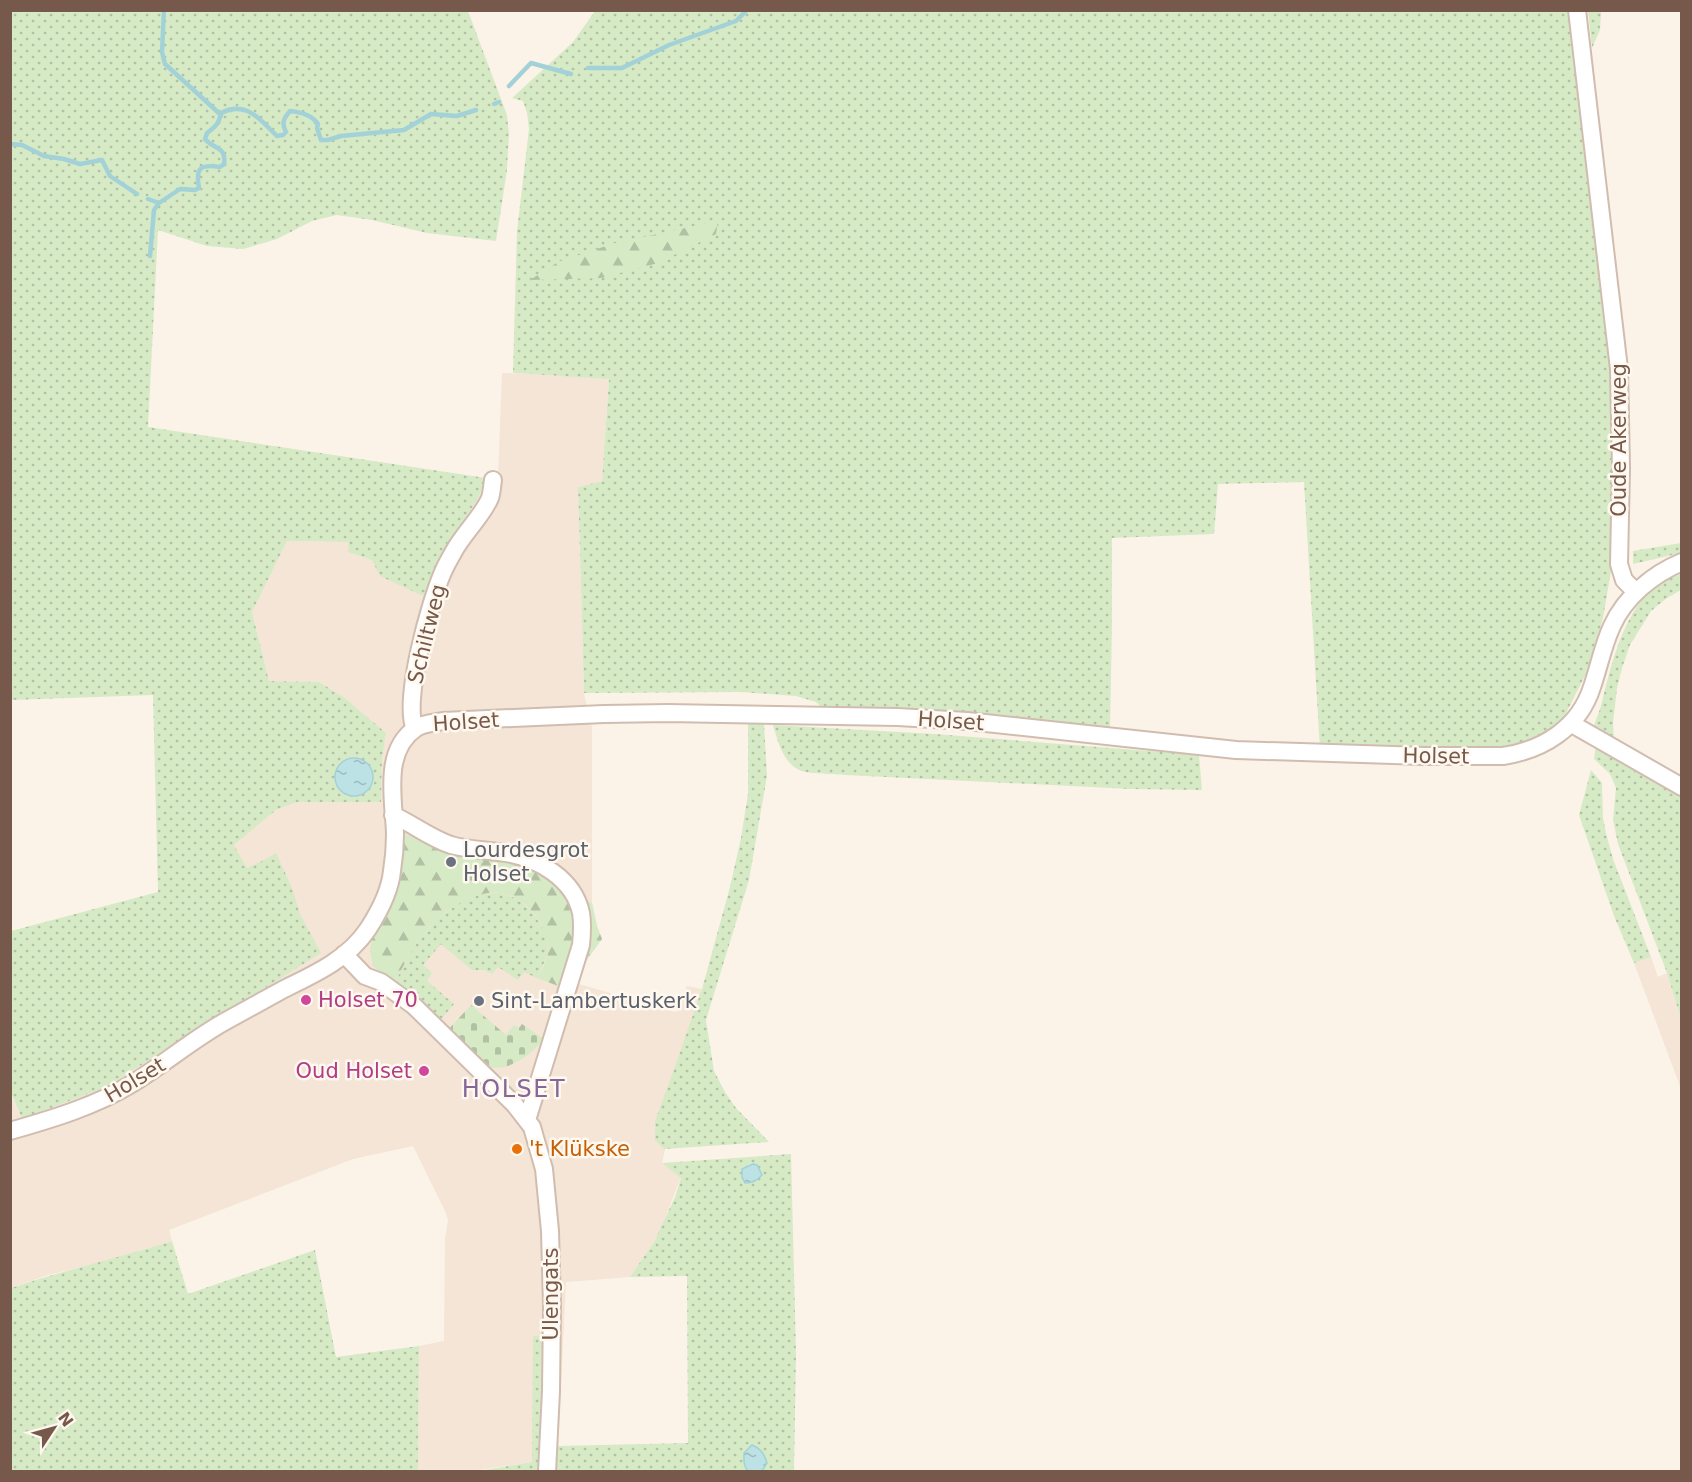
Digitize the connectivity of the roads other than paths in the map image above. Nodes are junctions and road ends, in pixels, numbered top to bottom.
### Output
1 (1577, 10) edge
2 (493, 480) dead end
3 (1682, 562) edge
4 (1636, 592) junction
5 (1572, 724) junction
6 (415, 729) junction
7 (1682, 787) edge
8 (393, 815) junction
9 (344, 954) junction
10 (527, 1120) junction
11 (10, 1131) edge
12 (547, 1472) edge

1 - 4 street, Oude Akerweg
2 - 6 street, Schiltweg
3 - 4 street
4 - 5 street
5 - 6 street, Holset
5 - 7 street
6 - 8 street, Holset
8 - 9 street, Holset
8 - 10 street
9 - 10 street
9 - 11 street, Holset
10 - 12 street, Ulengats

